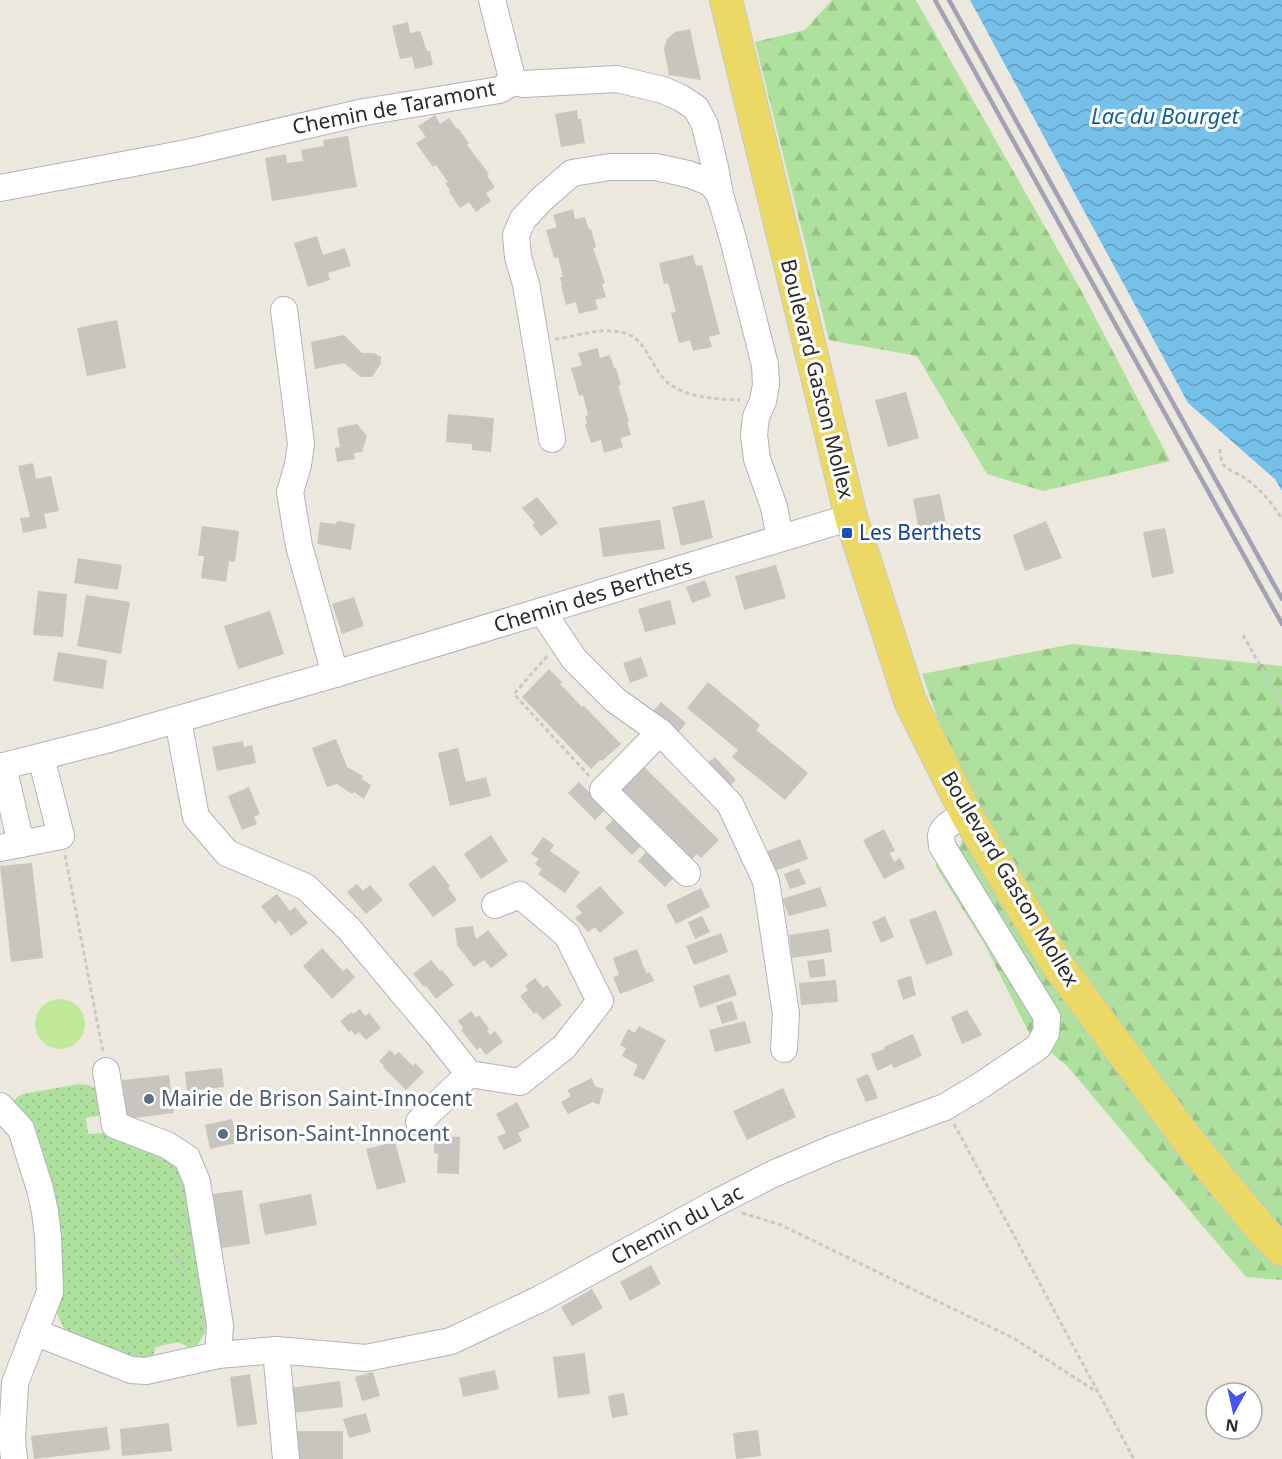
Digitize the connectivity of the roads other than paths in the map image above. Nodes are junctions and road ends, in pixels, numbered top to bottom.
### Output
1 (492, 0) edge
2 (726, 0) edge
3 (513, 82) junction
4 (0, 188) edge
5 (720, 195) junction
6 (284, 310) dead end
7 (552, 439) dead end
8 (850, 517) junction
9 (780, 538) junction
10 (543, 611) junction
11 (335, 674) junction
12 (178, 720) junction
13 (660, 732) junction
14 (41, 757) junction
15 (1, 766) edge
16 (967, 815) junction
17 (10, 846) edge
18 (687, 873) dead end
19 (495, 905) dead end
20 (784, 1049) dead end
21 (106, 1071) road end
22 (469, 1074) junction
23 (0, 1106) edge
24 (418, 1122) dead end
25 (1282, 1250) edge
26 (34, 1332) junction
27 (276, 1350) junction
28 (218, 1355) junction
29 (14, 1459) edge
30 (286, 1459) edge

1 - 3 street
2 - 8 main road, Boulevard Gaston Mollex
3 - 4 street, Chemin de Taramont
3 - 5 street, Chemin de Taramont
5 - 7 street
5 - 9 street, Chemin de Taramont
6 - 11 street
8 - 9 street, Chemin des Berthets
8 - 16 main road, Boulevard Gaston Mollex
9 - 10 street, Chemin des Berthets
10 - 11 street, Chemin des Berthets
10 - 13 street
11 - 12 street, Chemin des Berthets
12 - 14 street, Chemin des Berthets
12 - 22 street
13 - 18 street
13 - 20 street
14 - 15 street, Chemin des Berthets
14 - 17 street
15 - 17 street
16 - 25 main road, Boulevard Gaston Mollex
16 - 27 street, Chemin du Lac
19 - 22 street
21 - 28 street
22 - 24 street
23 - 26 street
26 - 28 street, Chemin du Lac
26 - 29 street
27 - 28 street, Chemin du Lac
27 - 30 street

